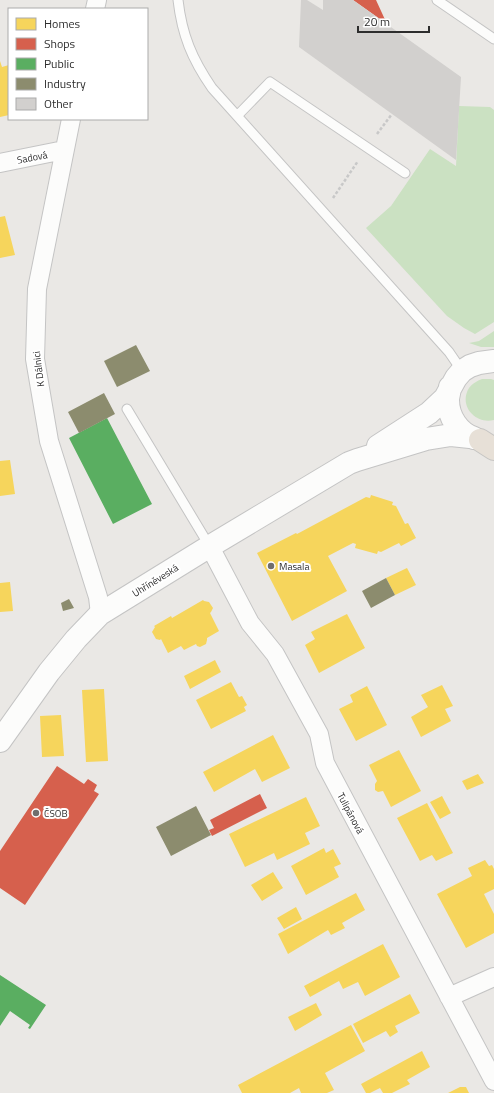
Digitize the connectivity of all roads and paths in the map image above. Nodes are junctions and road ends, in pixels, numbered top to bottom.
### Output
1 (178, 0) edge
2 (437, 0) edge
3 (494, 39) edge
4 (237, 116) junction
5 (71, 120) edge
6 (64, 150) junction
7 (0, 163) edge
8 (405, 173) dead end
9 (493, 362) edge
10 (456, 379) junction
11 (128, 409) dead end
12 (485, 441) edge
13 (353, 461) junction
14 (210, 547) junction
15 (100, 614) junction
16 (0, 741) edge
17 (494, 977) edge
18 (449, 997) junction
19 (494, 1081) edge

1 - 4 lane
2 - 3 lane
4 - 8 lane
4 - 10 lane
5 - 6 street, K Dálnici
6 - 7 street, Sadová
6 - 15 street, K Dálnici
9 - 10 street
10 - 12 street
10 - 13 street
11 - 14 lane
12 - 13 street
13 - 14 street, Uhříněveská
14 - 15 street, Uhříněveská
14 - 18 street, Tulipánová
15 - 16 street, Uhříněveská
17 - 18 street
18 - 19 street, Tulipánová

